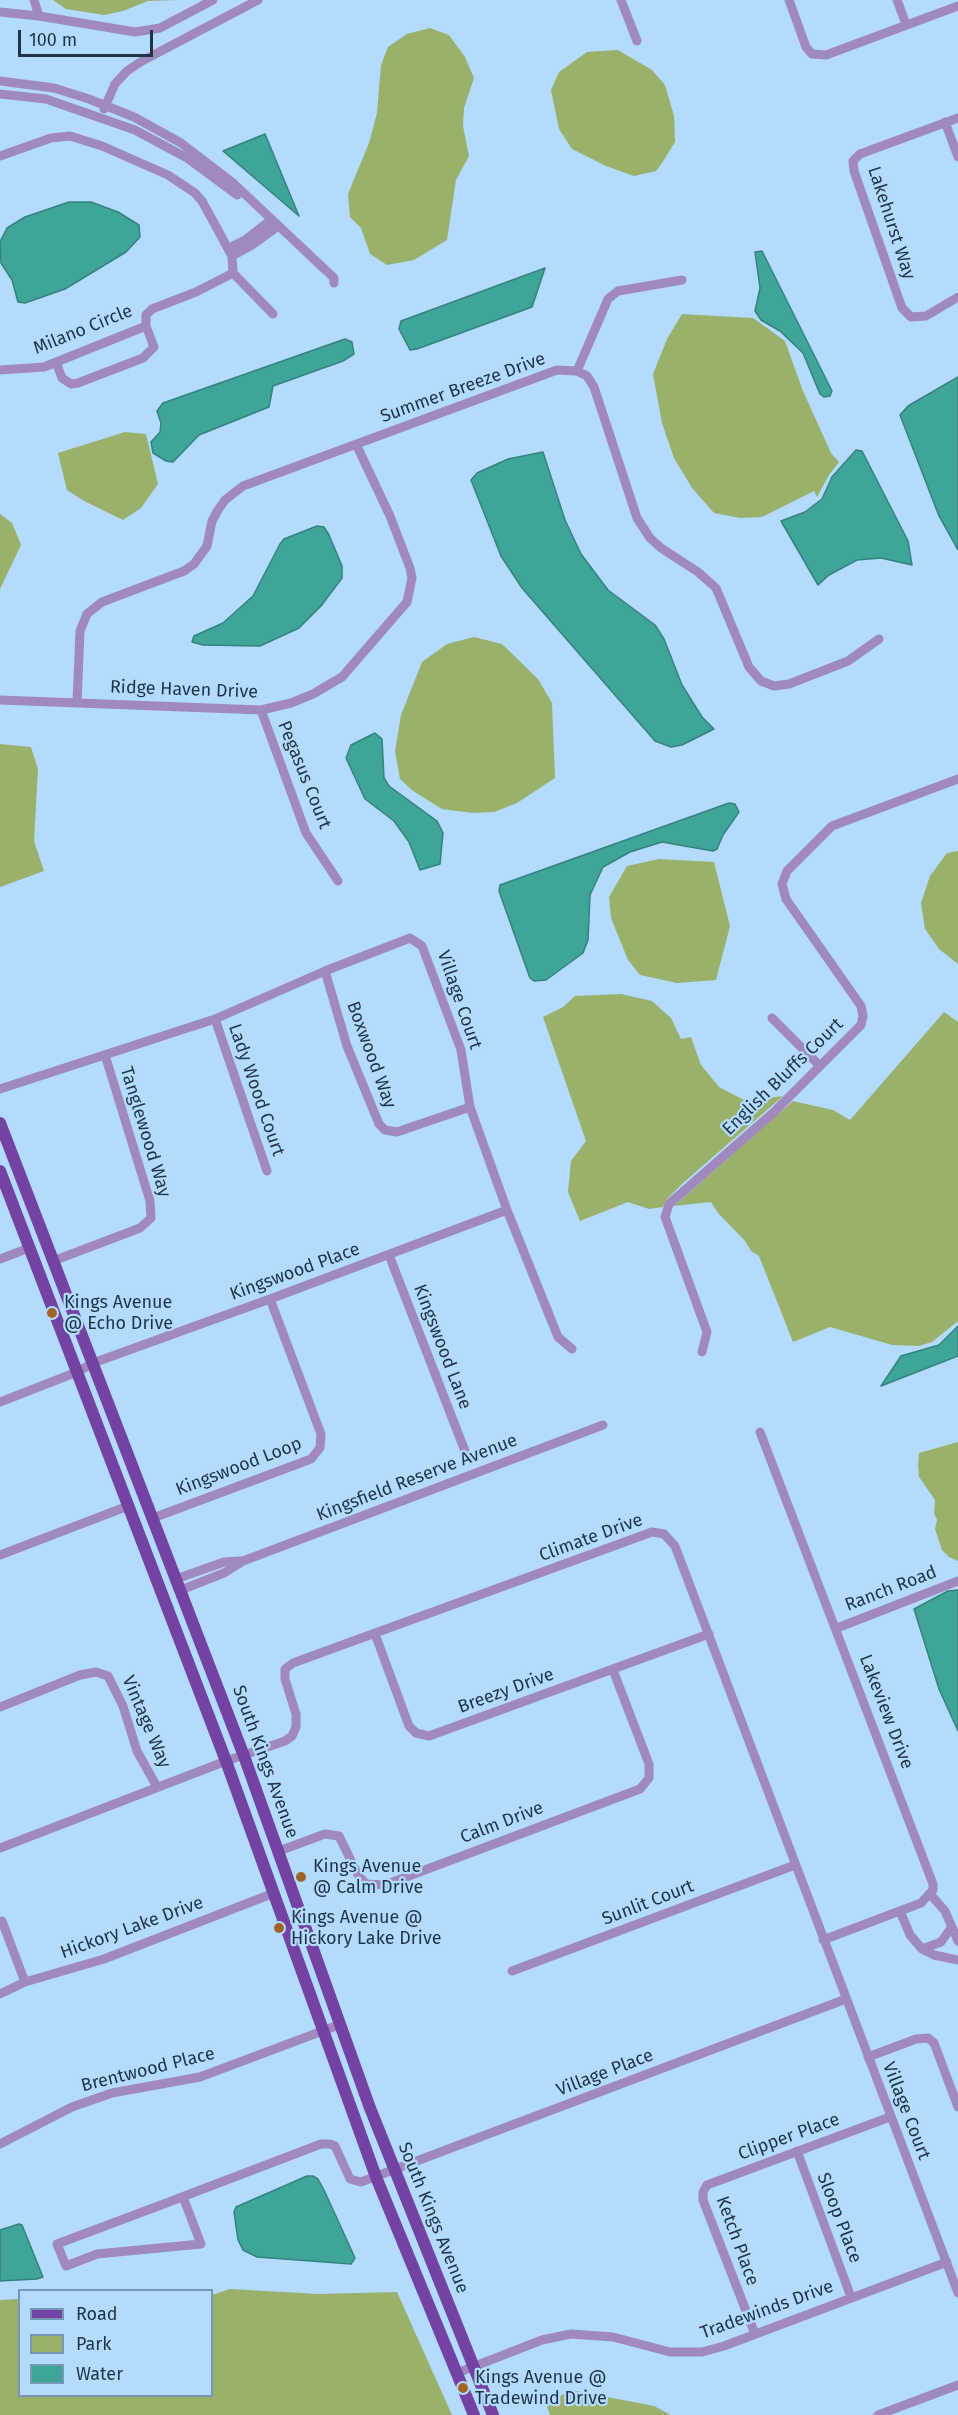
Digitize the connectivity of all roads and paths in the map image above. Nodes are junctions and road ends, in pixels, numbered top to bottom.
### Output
1 (34, 0) edge
2 (213, 0) edge
3 (258, 0) edge
4 (621, 0) edge
5 (789, 0) edge
6 (897, 0) edge
7 (958, 6) edge
8 (0, 12) edge
9 (39, 16) junction
10 (906, 24) junction
11 (637, 41) dead end
12 (0, 81) edge
13 (0, 94) edge
14 (106, 105) junction
15 (101, 116) junction
16 (958, 118) edge
17 (945, 122) junction
18 (0, 156) edge
19 (958, 157) edge
20 (270, 226) junction
21 (230, 252) junction
22 (233, 273) junction
23 (682, 280) dead end
24 (958, 297) edge
25 (273, 314) dead end
26 (146, 326) junction
27 (56, 362) junction
28 (0, 370) edge
29 (578, 371) junction
30 (356, 444) junction
31 (879, 639) dead end
32 (0, 700) edge
33 (77, 702) junction
34 (261, 710) junction
35 (958, 778) edge
36 (338, 881) dead end
37 (325, 971) junction
38 (772, 1018) dead end
39 (214, 1019) junction
40 (105, 1055) junction
41 (820, 1066) junction
42 (0, 1089) edge
43 (470, 1107) junction
44 (0, 1123) edge
45 (0, 1171) edge
46 (267, 1171) dead end
47 (507, 1210) junction
48 (29, 1248) junction
49 (389, 1255) junction
50 (0, 1259) edge
51 (53, 1261) junction
52 (270, 1299) junction
53 (572, 1349) dead end
54 (702, 1352) dead end
55 (93, 1363) junction
56 (77, 1372) junction
57 (0, 1402) edge
58 (603, 1425) dead end
59 (760, 1432) dead end
60 (465, 1451) dead end
61 (128, 1506) junction
62 (153, 1518) junction
63 (0, 1555) edge
64 (958, 1581) edge
65 (178, 1585) junction
66 (837, 1628) junction
67 (375, 1634) junction
68 (709, 1634) junction
69 (613, 1670) junction
70 (0, 1707) edge
71 (244, 1756) junction
72 (226, 1761) junction
73 (157, 1787) junction
74 (0, 1848) edge
75 (279, 1851) junction
76 (795, 1865) junction
77 (274, 1893) junction
78 (930, 1894) junction
79 (900, 1911) junction
80 (2, 1921) dead end
81 (951, 1928) junction
82 (823, 1940) junction
83 (958, 1941) edge
84 (922, 1949) junction
85 (958, 1960) edge
86 (512, 1971) dead end
87 (25, 1982) junction
88 (0, 1994) edge
89 (846, 2000) junction
90 (341, 2024) junction
91 (324, 2032) junction
92 (868, 2057) junction
93 (958, 2107) edge
94 (890, 2117) junction
95 (0, 2144) edge
96 (796, 2151) junction
97 (394, 2170) junction
98 (376, 2177) junction
99 (703, 2192) joint
100 (183, 2197) junction
101 (947, 2262) junction
102 (958, 2293) edge
103 (851, 2297) junction
104 (755, 2334) junction
105 (474, 2366) junction
106 (457, 2373) junction
107 (958, 2385) edge
108 (890, 2413) edge
109 (474, 2415) edge
110 (494, 2415) edge
111 (878, 2415) edge

1 - 9 street
2 - 9 street
3 - 14 street
4 - 11 street
5 - 10 street
6 - 10 street
7 - 10 street
8 - 9 street
12 - 14 street
13 - 15 street
14 - 15 street
14 - 20 street
15 - 20 street
16 - 17 street, Lakehurst Way
17 - 19 street
17 - 24 street, Lakehurst Way
18 - 21 street
20 - 21 street
21 - 22 street
22 - 25 street
22 - 26 street, Milano Circle
23 - 29 street
26 - 27 street, Milano Circle
26 - 27 street
27 - 28 street, Milano Circle
29 - 30 street, Summer Breeze Drive
29 - 31 street
30 - 33 street, Summer Breeze Drive
30 - 34 street, Ridge Haven Drive
32 - 33 street, Ridge Haven Drive
33 - 34 street, Ridge Haven Drive
34 - 36 street, Pegasus Court
35 - 41 street, English Bluffs Court
37 - 39 street, Village Court
37 - 43 street, Boxwood Way
37 - 43 street, Village Court
38 - 41 street
39 - 40 street, Village Court
39 - 46 street, Lady Wood Court
40 - 42 street, Village Court
40 - 51 street, Tanglewood Way
41 - 54 street, English Bluffs Court
43 - 47 street, Village Court
44 - 51 main road, South Kings Avenue
45 - 48 main road, South Kings Avenue
47 - 49 street, Kingswood Place
47 - 53 street, Village Court
48 - 50 street
48 - 56 main road, South Kings Avenue
49 - 52 street, Kingswood Place
49 - 60 street, Kingswood Lane
51 - 55 main road, South Kings Avenue
52 - 55 street, Kingswood Place
52 - 62 street, Kingswood Loop
55 - 56 street, Kingswood Place
55 - 62 main road, South Kings Avenue
56 - 57 street, Kingswood Place
56 - 61 main road, South Kings Avenue
58 - 65 street, Kingsfield Reserve Avenue
59 - 66 street, Lakeview Drive
61 - 63 street
61 - 72 main road, South Kings Avenue
62 - 65 main road, South Kings Avenue
64 - 66 street, Ranch Road
65 - 71 main road, South Kings Avenue
66 - 78 street, Lakeview Drive
67 - 68 street, Climate Drive
67 - 69 street, Breezy Drive
67 - 71 street, Climate Drive
68 - 69 street, Breezy Drive
68 - 76 street, Climate Drive
69 - 75 street, Calm Drive
70 - 73 street, Vintage Way
71 - 72 street, Climate Drive
71 - 75 main road, South Kings Avenue
72 - 73 street, Vintage Way
72 - 77 main road, South Kings Avenue
73 - 74 street, Vintage Way
75 - 90 main road, South Kings Avenue
76 - 82 street, Climate Drive
76 - 86 street, Sunlit Court
77 - 87 street, Hickory Lake Drive
77 - 91 main road, South Kings Avenue
78 - 79 street
78 - 81 street
79 - 82 street
79 - 84 street
80 - 87 street
81 - 83 street
81 - 84 street
82 - 89 street, Village Court
84 - 85 street
87 - 88 street, Hickory Lake Drive
89 - 92 street, Village Court
89 - 97 street, Village Place
90 - 91 street, Brentwood Place
90 - 97 main road, South Kings Avenue
91 - 95 street, Brentwood Place
91 - 98 main road, South Kings Avenue
92 - 93 street
92 - 94 street, Village Court
94 - 96 street, Clipper Place
94 - 101 street, Village Court
96 - 99 street, Clipper Place
96 - 103 street, Sloop Place
97 - 98 street, Village Place
97 - 105 main road, South Kings Avenue
98 - 100 street
98 - 106 main road, South Kings Avenue
99 - 104 street, Ketch Place
100 - 100 street
101 - 102 street, Village Court
101 - 103 street, Tradewinds Drive
103 - 104 street, Tradewinds Drive
104 - 105 street, Tradewinds Drive
105 - 106 street, Tradewinds Drive
105 - 110 main road, South Kings Avenue
106 - 109 main road, South Kings Avenue
107 - 108 street
108 - 111 street

